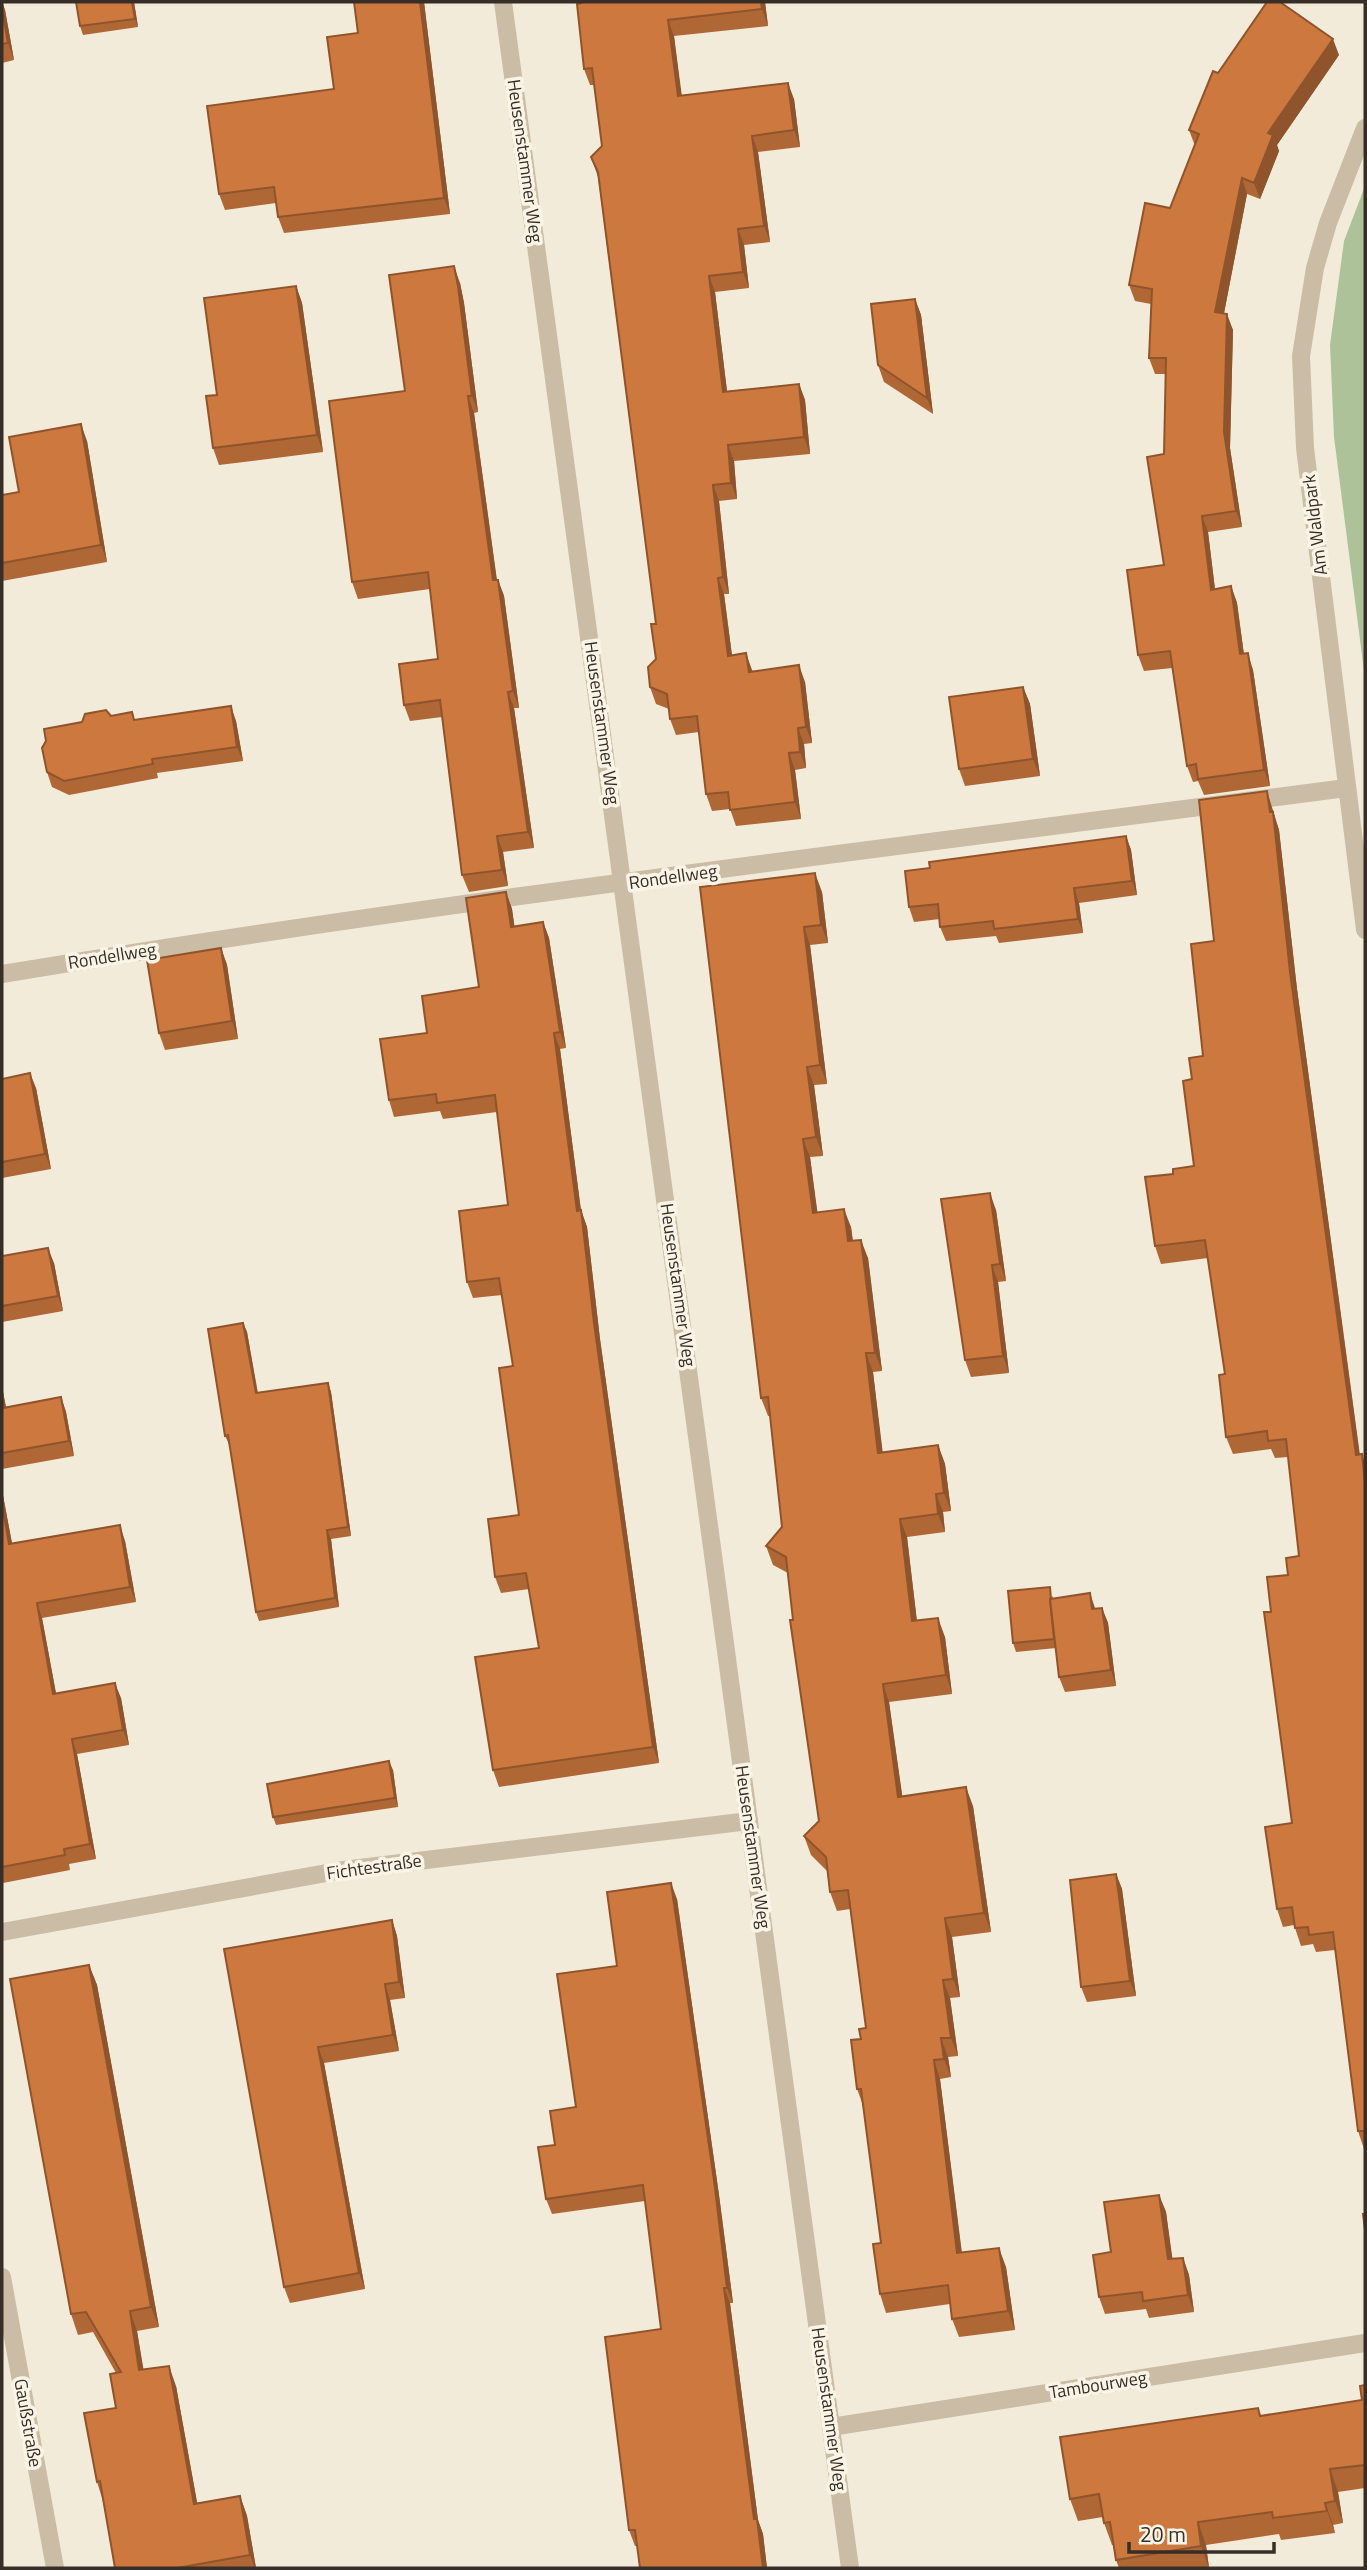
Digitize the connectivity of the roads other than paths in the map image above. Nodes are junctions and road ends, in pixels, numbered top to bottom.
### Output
1 (503, 2) edge
2 (1365, 128) edge
3 (1346, 788) junction
4 (624, 884) junction
5 (1365, 930) edge
6 (2, 974) edge
7 (749, 1821) junction
8 (2, 1932) edge
9 (2, 2277) edge
10 (1365, 2343) edge
11 (831, 2427) junction
12 (55, 2568) edge
13 (850, 2568) edge

1 - 4 street, Heusenstammer Weg
2 - 3 street, Am Waldpark
3 - 4 street, Rondellweg
3 - 5 street, Am Waldpark
4 - 6 street, Rondellweg
4 - 7 street, Heusenstammer Weg
7 - 8 street, Fichtestraße
7 - 11 street, Heusenstammer Weg
9 - 12 street, Gaußstraße
10 - 11 street, Tambourweg
11 - 13 street, Heusenstammer Weg

